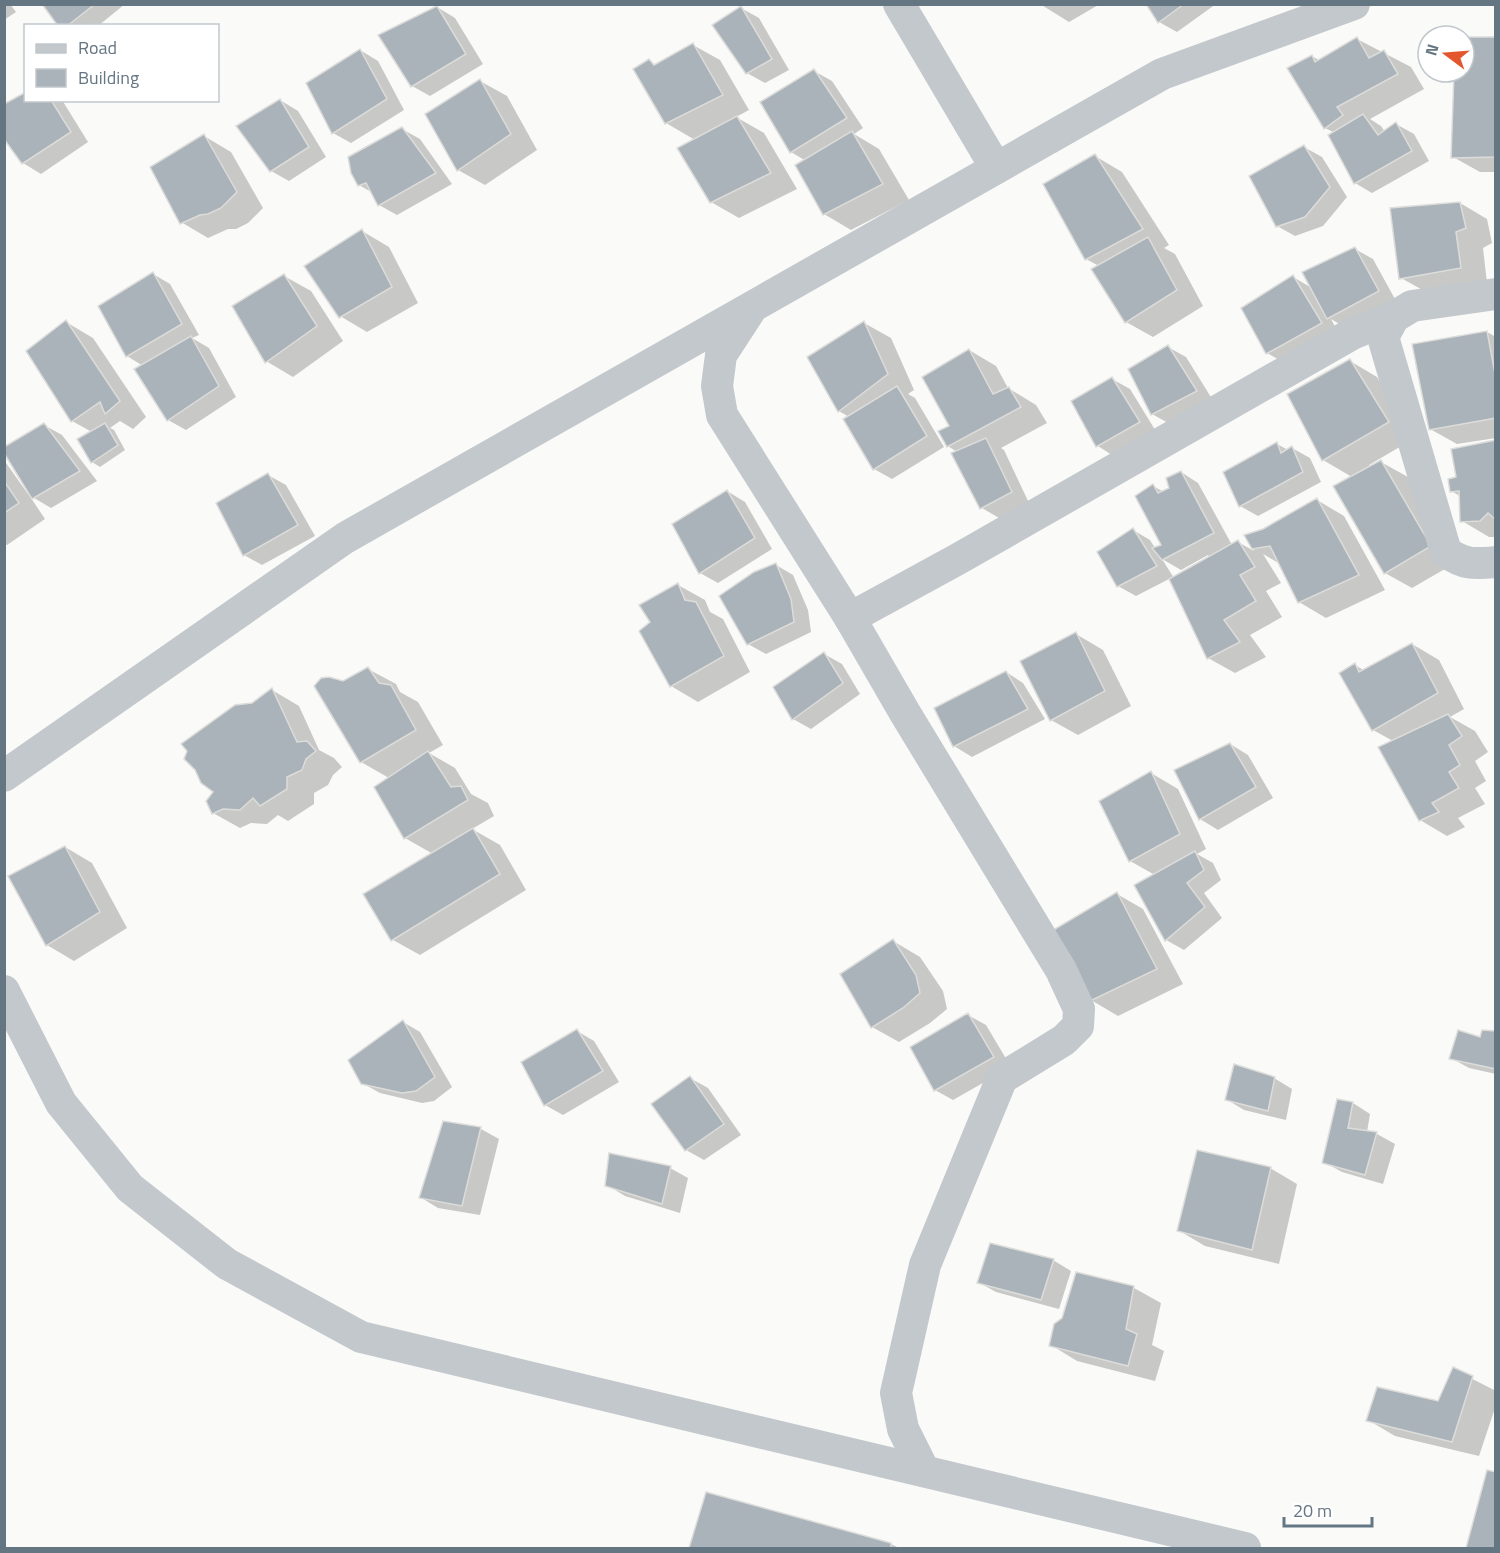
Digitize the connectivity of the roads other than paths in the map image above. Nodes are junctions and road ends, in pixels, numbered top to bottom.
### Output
1 (899, 4) edge
2 (1354, 4) edge
3 (996, 168) junction
4 (1496, 294) edge
5 (753, 306) junction
6 (1394, 317) junction
7 (1496, 562) edge
8 (850, 618) junction
9 (4, 776) edge
10 (4, 991) edge
11 (924, 1471) junction
12 (1245, 1548) edge

1 - 3 street
2 - 3 street
3 - 5 street
4 - 6 street
5 - 8 street
5 - 9 street
6 - 7 street
6 - 8 street
8 - 11 street
10 - 11 street
11 - 12 street

